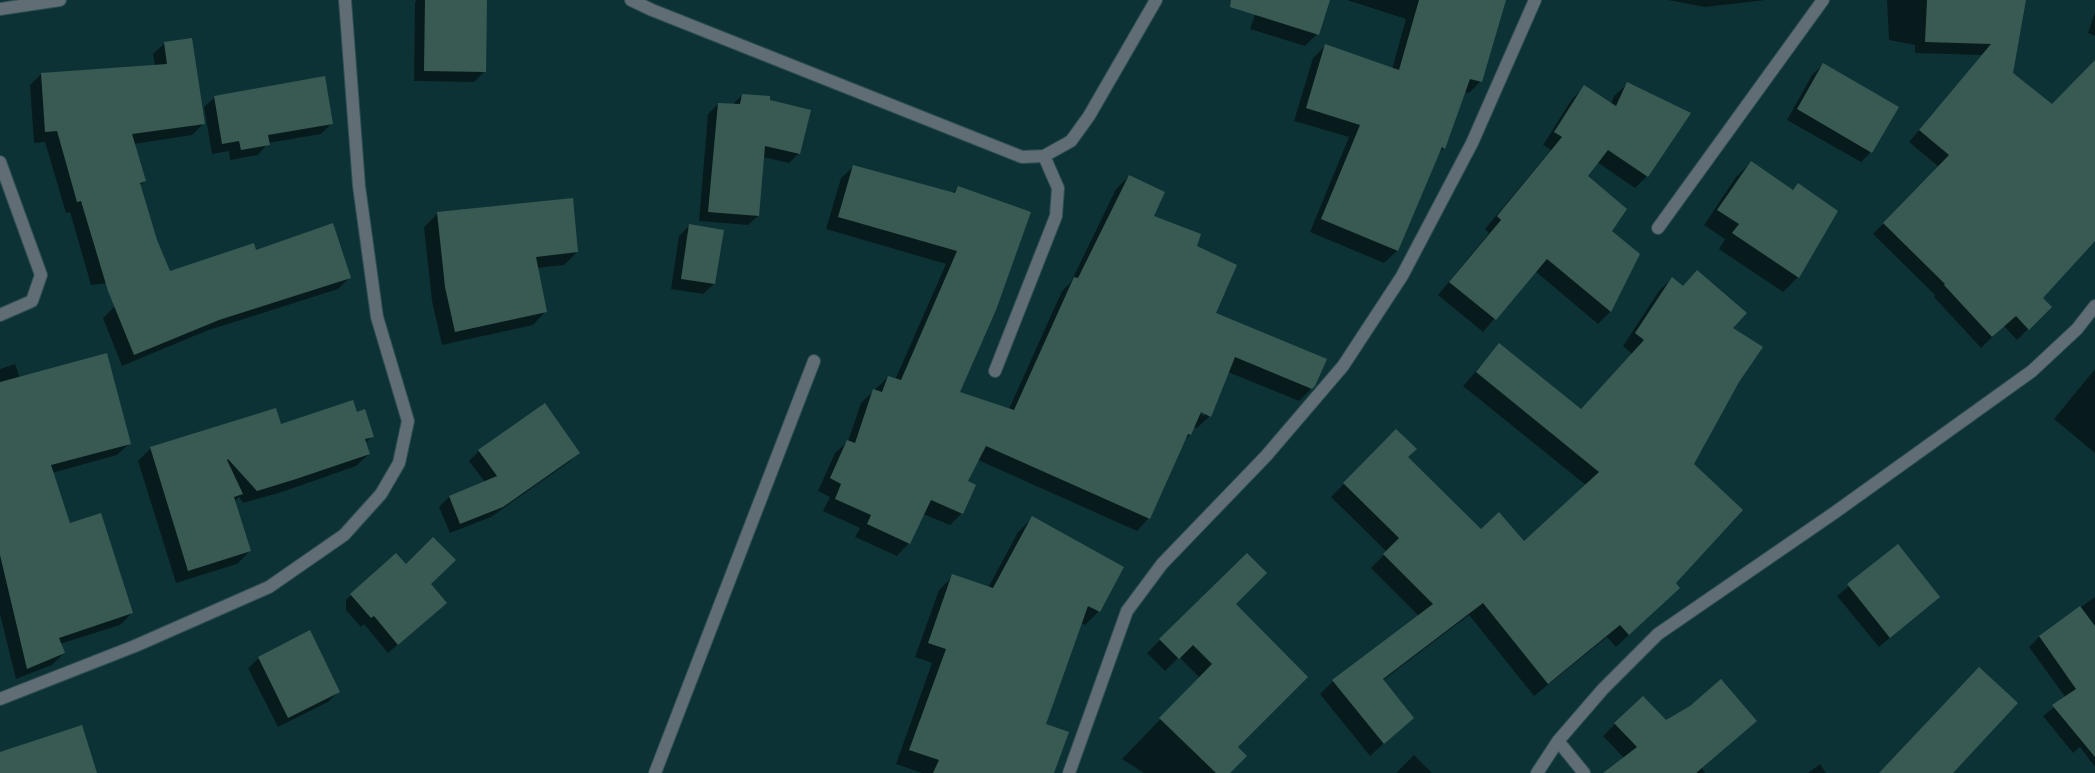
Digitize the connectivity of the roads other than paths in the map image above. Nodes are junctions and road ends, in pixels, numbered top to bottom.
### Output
1 (60, 0) edge
2 (345, 0) edge
3 (631, 0) edge
4 (1156, 0) edge
5 (1535, 0) edge
6 (1823, 0) edge
7 (0, 9) edge
8 (1044, 156) junction
9 (0, 162) edge
10 (1658, 228) dead end
11 (2095, 306) edge
12 (0, 315) edge
13 (814, 361) dead end
14 (994, 371) dead end
15 (0, 699) edge
16 (1558, 741) junction
17 (655, 773) edge
18 (1069, 773) edge
19 (1538, 773) edge
20 (1584, 773) edge

1 - 7 street
2 - 15 street
3 - 8 street
4 - 8 street
5 - 18 street
6 - 10 street
8 - 14 street
9 - 12 street
11 - 16 street
13 - 17 street
16 - 19 street
16 - 20 street

